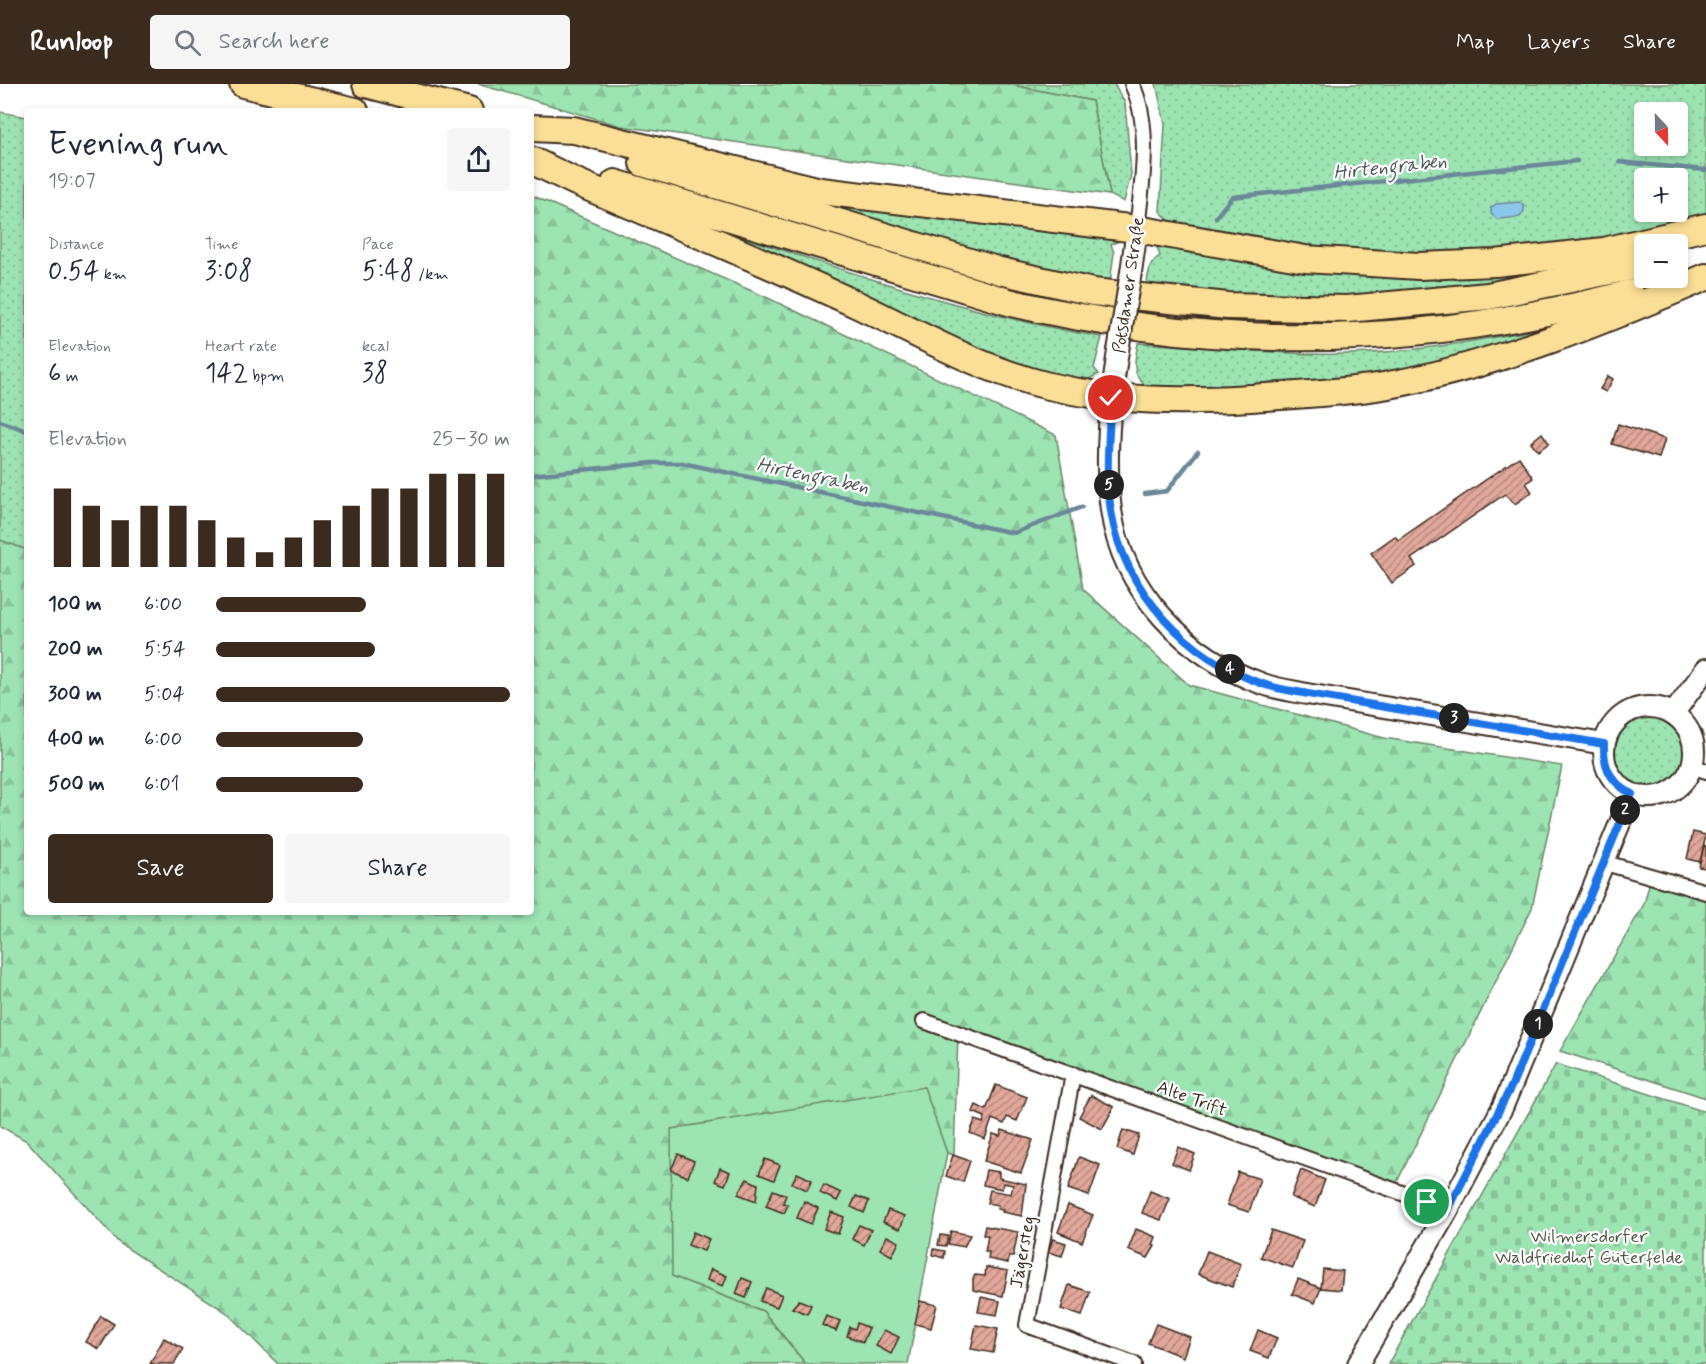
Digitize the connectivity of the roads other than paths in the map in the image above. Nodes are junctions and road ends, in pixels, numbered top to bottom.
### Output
1 (243, 84) edge
2 (366, 84) edge
3 (1132, 84) edge
4 (343, 108) edge
5 (458, 108) edge
6 (534, 128) edge
7 (534, 129) edge
8 (534, 160) edge
9 (534, 161) edge
10 (1706, 227) edge
11 (1137, 229) junction
12 (1706, 242) edge
13 (1688, 248) edge
14 (1634, 266) edge
15 (1706, 271) edge
16 (1706, 277) edge
17 (1111, 398) junction
18 (1706, 669) edge
19 (1673, 714) junction
20 (1604, 744) junction
21 (1699, 768) edge
22 (1632, 794) junction
23 (1602, 862) junction
24 (1706, 892) edge
25 (924, 1021) dead end
26 (1072, 1074) junction
27 (1447, 1212) junction
28 (1134, 1364) edge
29 (1358, 1364) edge

1 - 4 highway
2 - 5 highway
3 - 11 street, Potsdamer Straße
6 - 11 highway
7 - 14 highway
8 - 15 highway
9 - 17 highway
10 - 11 highway
11 - 17 street, Potsdamer Straße, bridge
12 - 13 highway
16 - 17 highway
17 - 20 street, Potsdamer Straße
18 - 19 street
19 - 20 street
19 - 21 street
20 - 22 street
21 - 22 street
22 - 23 street
23 - 24 street
23 - 27 street
25 - 26 street, Alte Trift
26 - 27 street, Alte Trift
26 - 28 street, Jägersteg
27 - 29 street

